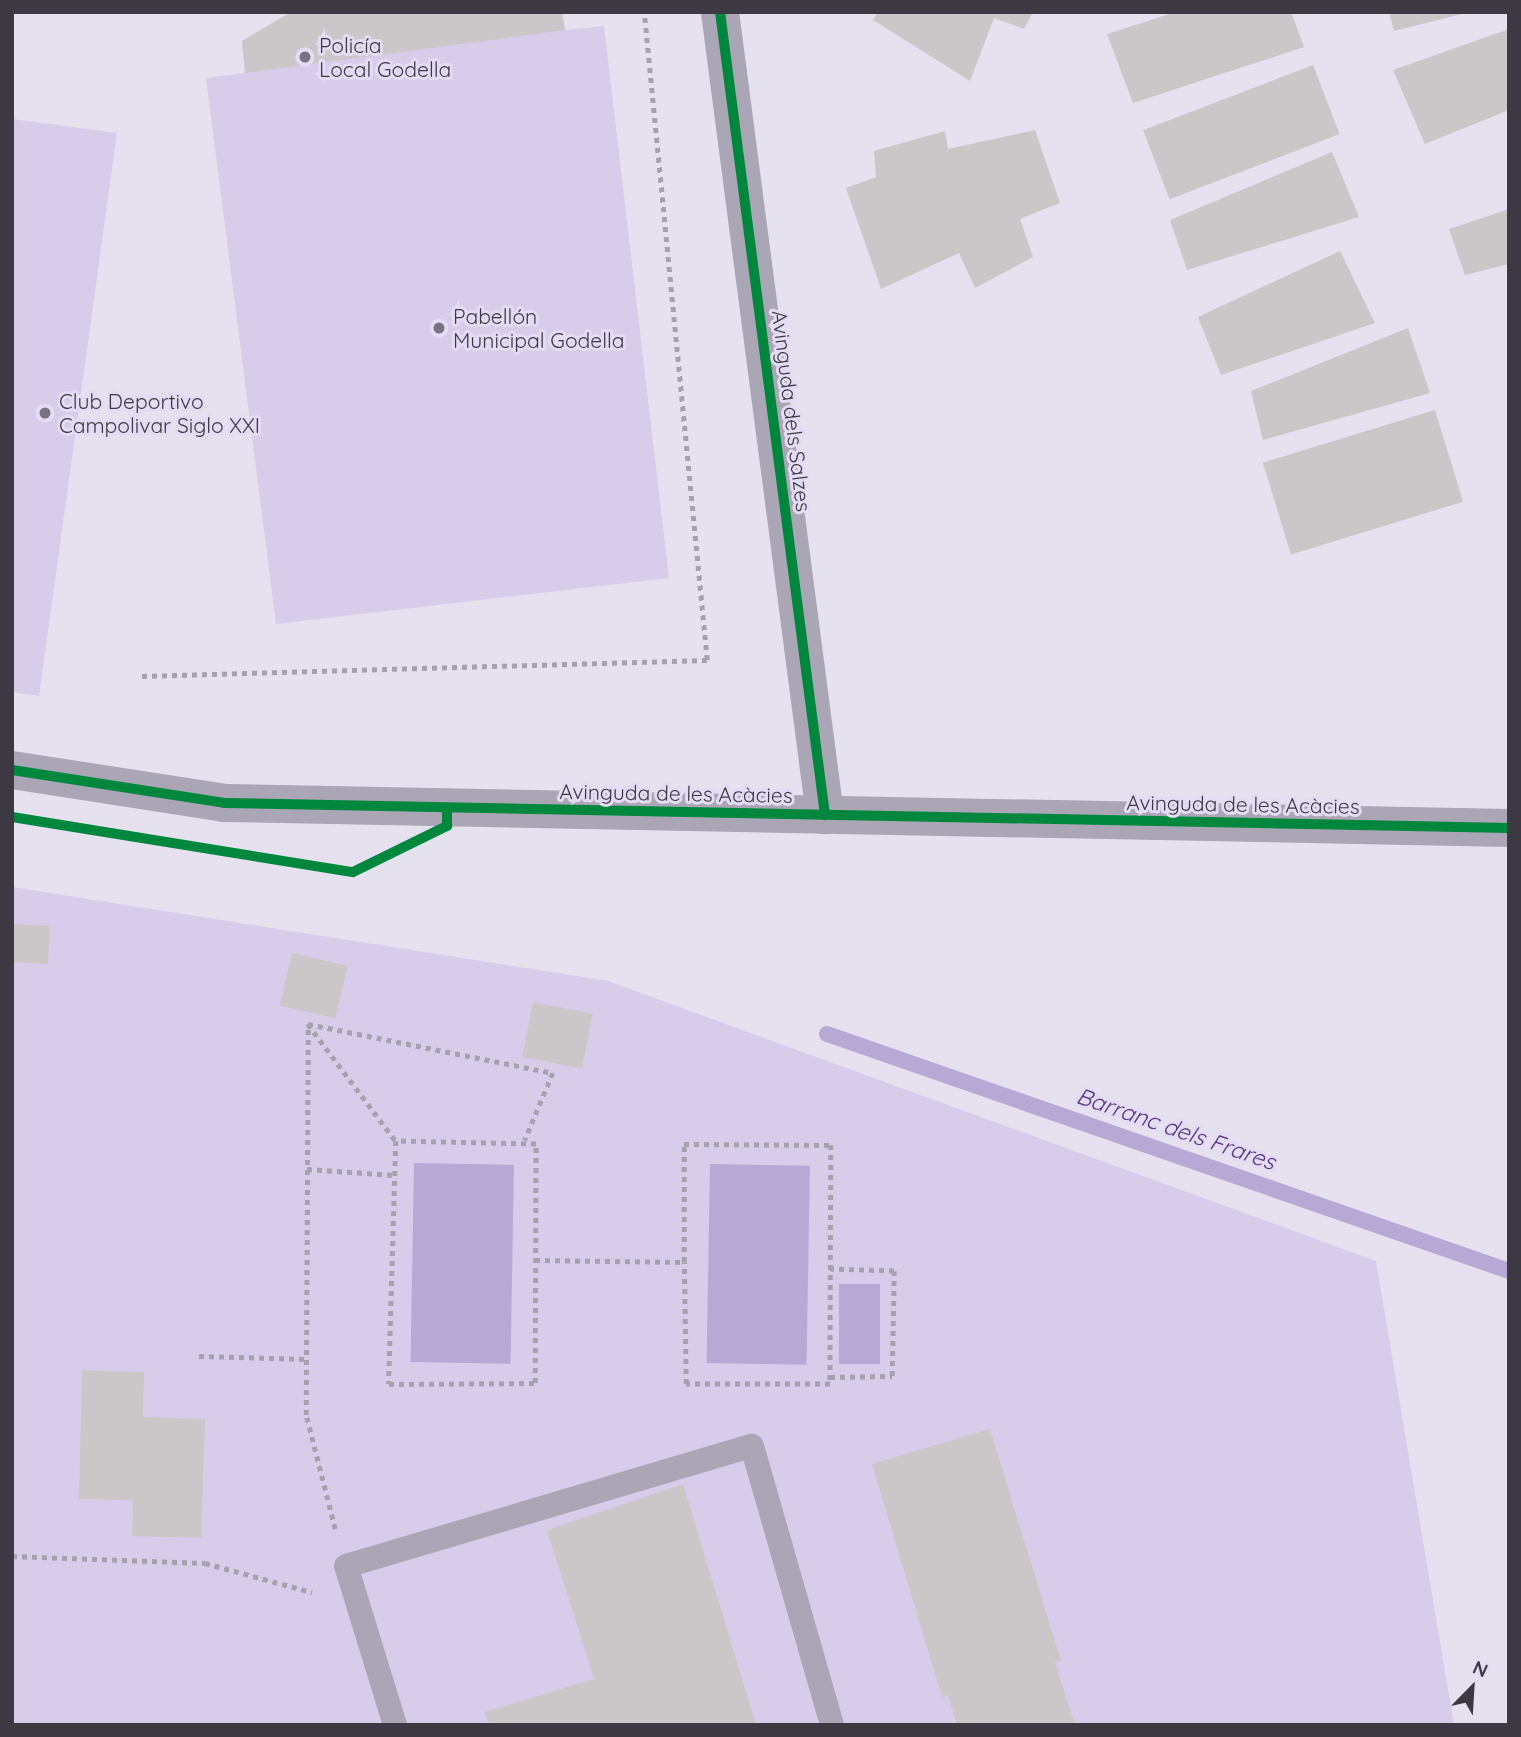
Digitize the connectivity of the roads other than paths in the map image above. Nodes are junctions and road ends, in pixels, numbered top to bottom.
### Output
1 (720, 12) edge
2 (12, 770) edge
3 (825, 814) junction
4 (1509, 828) edge
5 (395, 1725) edge
6 (832, 1725) edge

1 - 3 street, Avinguda dels Salzes
2 - 3 street, Avinguda de les Acàcies
3 - 4 street, Avinguda de les Acàcies
5 - 6 lane

